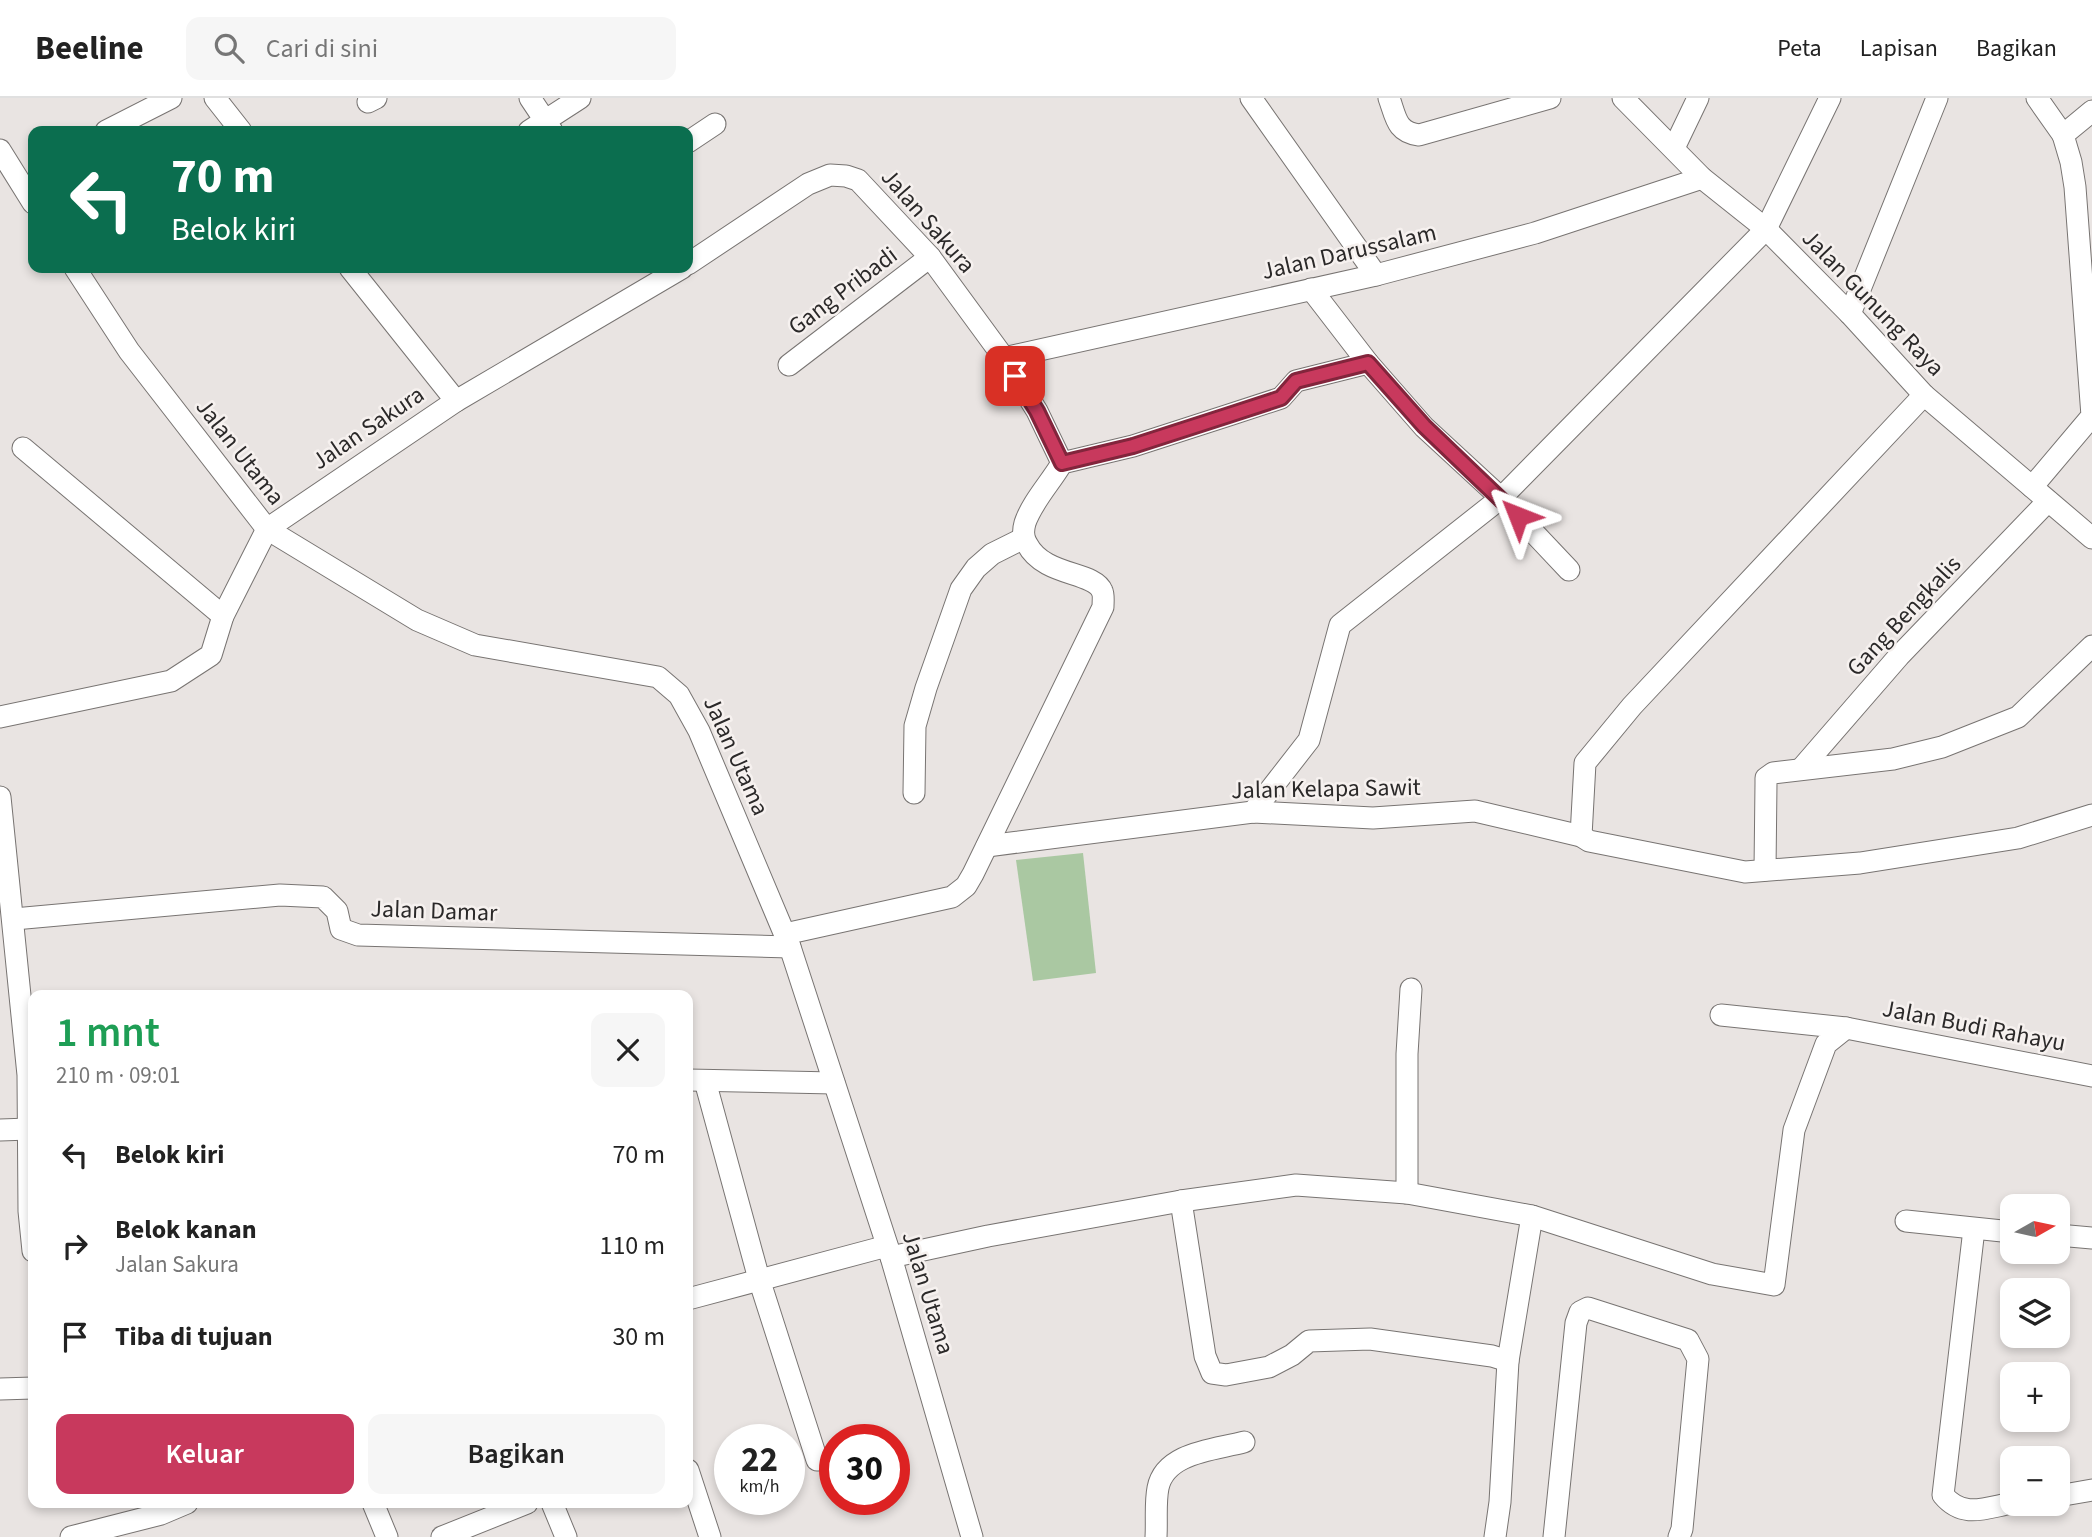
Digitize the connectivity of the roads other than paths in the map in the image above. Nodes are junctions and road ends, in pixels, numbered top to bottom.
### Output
1 (171, 98) edge
2 (215, 98) edge
3 (530, 98) edge
4 (580, 98) edge
5 (1251, 98) edge
6 (1389, 98) edge
7 (1550, 98) edge
8 (1623, 98) edge
9 (1698, 98) edge
10 (1830, 98) edge
11 (1937, 98) edge
12 (2037, 98) edge
13 (2092, 111) edge
14 (715, 124) dead end
15 (116, 126) edge
16 (237, 126) edge
17 (541, 126) edge
18 (545, 126) edge
19 (2063, 135) junction
20 (693, 139) edge
21 (1674, 148) junction
22 (1, 156) edge
23 (25, 172) edge
24 (1702, 178) junction
25 (1766, 229) junction
26 (930, 257) junction
27 (693, 261) edge
28 (78, 273) edge
29 (354, 273) edge
30 (665, 273) edge
31 (1376, 275) junction
32 (1311, 289) junction
33 (1850, 314) junction
34 (1004, 358) junction
35 (1368, 363) junction
36 (789, 365) dead end
37 (1924, 395) junction
38 (456, 401) junction
39 (23, 448) dead end
40 (1062, 463) junction
41 (2040, 494) junction
42 (1501, 498) junction
43 (267, 529) junction
44 (1024, 538) junction
45 (2092, 538) edge
46 (1569, 570) dead end
47 (223, 616) junction
48 (2092, 646) edge
49 (0, 718) edge
50 (1801, 769) junction
51 (914, 793) dead end
52 (0, 797) edge
53 (1253, 812) junction
54 (2092, 815) edge
55 (1581, 835) junction
56 (987, 846) junction
57 (1765, 870) junction
58 (14, 919) junction
59 (788, 940) junction
60 (1411, 989) dead end
61 (1721, 1015) dead end
62 (1846, 1028) junction
63 (28, 1047) edge
64 (2092, 1076) edge
65 (696, 1081) edge
66 (834, 1083) junction
67 (28, 1129) edge
68 (0, 1130) edge
69 (1407, 1194) junction
70 (1181, 1201) junction
71 (1532, 1216) junction
72 (1906, 1221) dead end
73 (1974, 1229) junction
74 (2000, 1231) edge
75 (2070, 1236) edge
76 (2092, 1238) edge
77 (889, 1251) junction
78 (759, 1279) junction
79 (693, 1298) edge
80 (1508, 1361) junction
81 (28, 1388) edge
82 (0, 1389) edge
83 (1244, 1442) dead end
84 (817, 1460) dead end
85 (693, 1485) edge
86 (2092, 1490) edge
87 (2070, 1494) edge
88 (2000, 1505) edge
89 (175, 1508) edge
90 (375, 1508) edge
91 (514, 1508) edge
92 (554, 1508) edge
93 (71, 1537) edge
94 (387, 1537) edge
95 (442, 1537) edge
96 (566, 1537) edge
97 (710, 1537) edge
98 (972, 1537) edge
99 (1156, 1537) edge
100 (1495, 1537) edge
101 (1554, 1537) edge
102 (1679, 1537) edge

1 - 15 street
2 - 16 street
3 - 17 street
4 - 18 street
5 - 31 street
6 - 7 street
8 - 21 street, Jalan Gunung Raya
9 - 21 street
10 - 25 street
11 - 33 street
12 - 19 street
13 - 19 street
14 - 20 street
19 - 41 street, Gang Bengkalis
21 - 24 street, Jalan Gunung Raya
22 - 23 street
24 - 25 street, Jalan Gunung Raya
24 - 31 street, Jalan Darussalam
25 - 33 street, Jalan Gunung Raya
25 - 42 street
26 - 27 street, Jalan Sakura
26 - 34 street, Jalan Sakura
26 - 36 street, Gang Pribadi
28 - 43 street, Jalan Utama
29 - 38 street
30 - 38 street, Jalan Sakura
31 - 32 street, Jalan Darussalam
32 - 34 street, Jalan Darussalam
32 - 35 street
33 - 37 street, Jalan Gunung Raya
34 - 40 street, Jalan Sakura
35 - 40 street
35 - 42 street
37 - 41 street, Jalan Gunung Raya
37 - 55 street
38 - 43 street, Jalan Sakura
39 - 47 street
40 - 44 street
41 - 45 street, Jalan Gunung Raya
41 - 50 street, Gang Bengkalis
42 - 46 street
42 - 53 street
43 - 47 street
43 - 59 street, Jalan Utama
44 - 51 street
44 - 56 street
47 - 49 street
48 - 50 street
50 - 57 street
52 - 58 street
53 - 55 street, Jalan Kelapa Sawit
53 - 56 street, Jalan Kelapa Sawit
54 - 57 street, Jalan Kelapa Sawit
55 - 57 street, Jalan Kelapa Sawit
56 - 59 street
58 - 59 street, Jalan Damar
58 - 63 street
59 - 66 street, Jalan Utama
60 - 69 street
61 - 62 street, Jalan Budi Rahayu
62 - 64 street, Jalan Budi Rahayu
62 - 71 street
65 - 66 street
65 - 78 street
66 - 77 street, Jalan Utama
67 - 68 street
69 - 70 street
69 - 71 street
70 - 77 street
70 - 80 street
71 - 80 street
72 - 73 street
73 - 74 street
73 - 88 street
75 - 76 street
77 - 78 street
77 - 98 street, Jalan Utama
78 - 79 street
78 - 84 street
80 - 100 street
81 - 82 street
83 - 99 street
85 - 97 street
86 - 87 street
89 - 93 street
90 - 94 street
91 - 95 street
92 - 96 street
101 - 102 street

